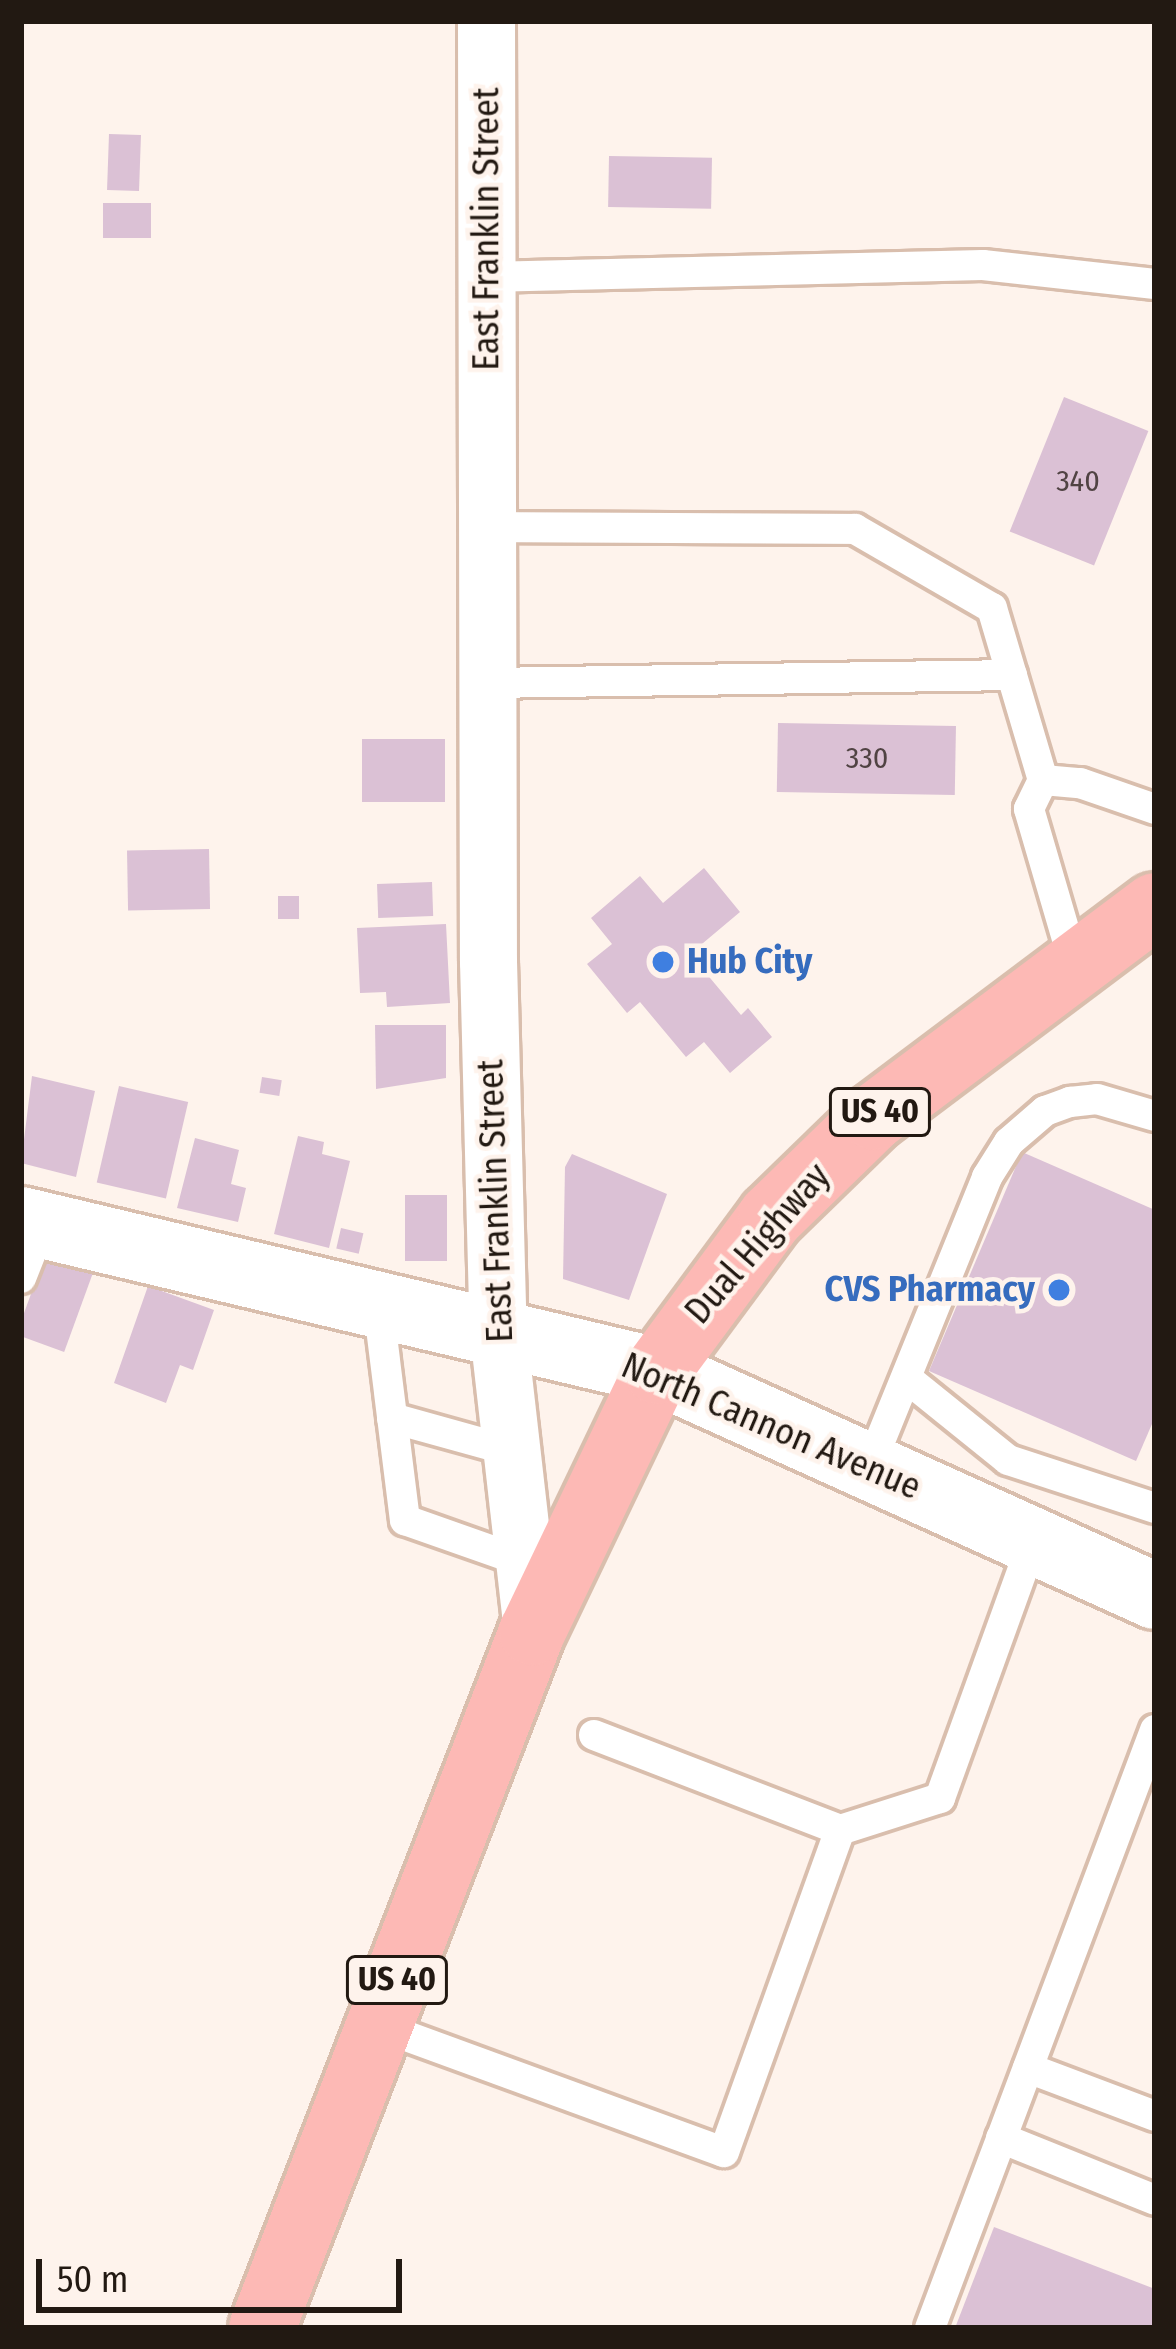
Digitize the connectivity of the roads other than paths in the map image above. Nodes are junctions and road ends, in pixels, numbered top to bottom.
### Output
1 (486, 21) edge
2 (487, 277) junction
3 (1153, 277) edge
4 (487, 527) junction
5 (1012, 675) junction
6 (488, 683) junction
7 (1043, 780) junction
8 (1155, 809) edge
9 (1155, 906) edge
10 (1074, 963) junction
11 (1155, 1116) edge
12 (28, 1241) edge
13 (378, 1304) junction
14 (498, 1332) junction
15 (657, 1371) junction
16 (909, 1381) junction
17 (392, 1418) junction
18 (511, 1451) junction
19 (868, 1468) junction
20 (1155, 1508) edge
21 (1033, 1541) junction
22 (524, 1562) junction
23 (1154, 1594) edge
24 (532, 1632) junction
25 (1155, 1730) edge
26 (594, 1736) dead end
27 (840, 1830) junction
28 (379, 2026) junction
29 (1028, 2068) junction
30 (1155, 2116) edge
31 (1001, 2138) junction
32 (1155, 2200) edge
33 (262, 2328) edge
34 (929, 2328) edge

1 - 2 street, East Franklin Street
2 - 3 lane
2 - 4 street, East Franklin Street
4 - 5 lane
4 - 6 street, East Franklin Street
5 - 6 lane
5 - 7 lane
6 - 14 street, East Franklin Street
7 - 8 lane
7 - 10 lane
9 - 10 main road, Dual Highway / US 40
10 - 15 main road, Dual Highway / US 40
11 - 16 lane
12 - 13 street, North Cannon Avenue
13 - 14 street, North Cannon Avenue
13 - 17 lane
14 - 15 street, North Cannon Avenue
14 - 18 street, East Franklin Street
15 - 19 street, North Cannon Avenue
15 - 24 main road, Dual Highway / US 40
16 - 19 lane
16 - 20 lane
17 - 18 lane
17 - 22 lane
18 - 22 street, East Franklin Street
19 - 21 street, North Cannon Avenue
21 - 23 street, North Cannon Avenue
21 - 27 lane
22 - 24 street, East Franklin Street
24 - 28 main road, East Franklin Street / US 40
25 - 29 lane
26 - 27 lane
27 - 28 lane
28 - 33 main road, East Franklin Street / US 40
29 - 30 lane
29 - 31 lane
31 - 32 lane
31 - 34 lane

